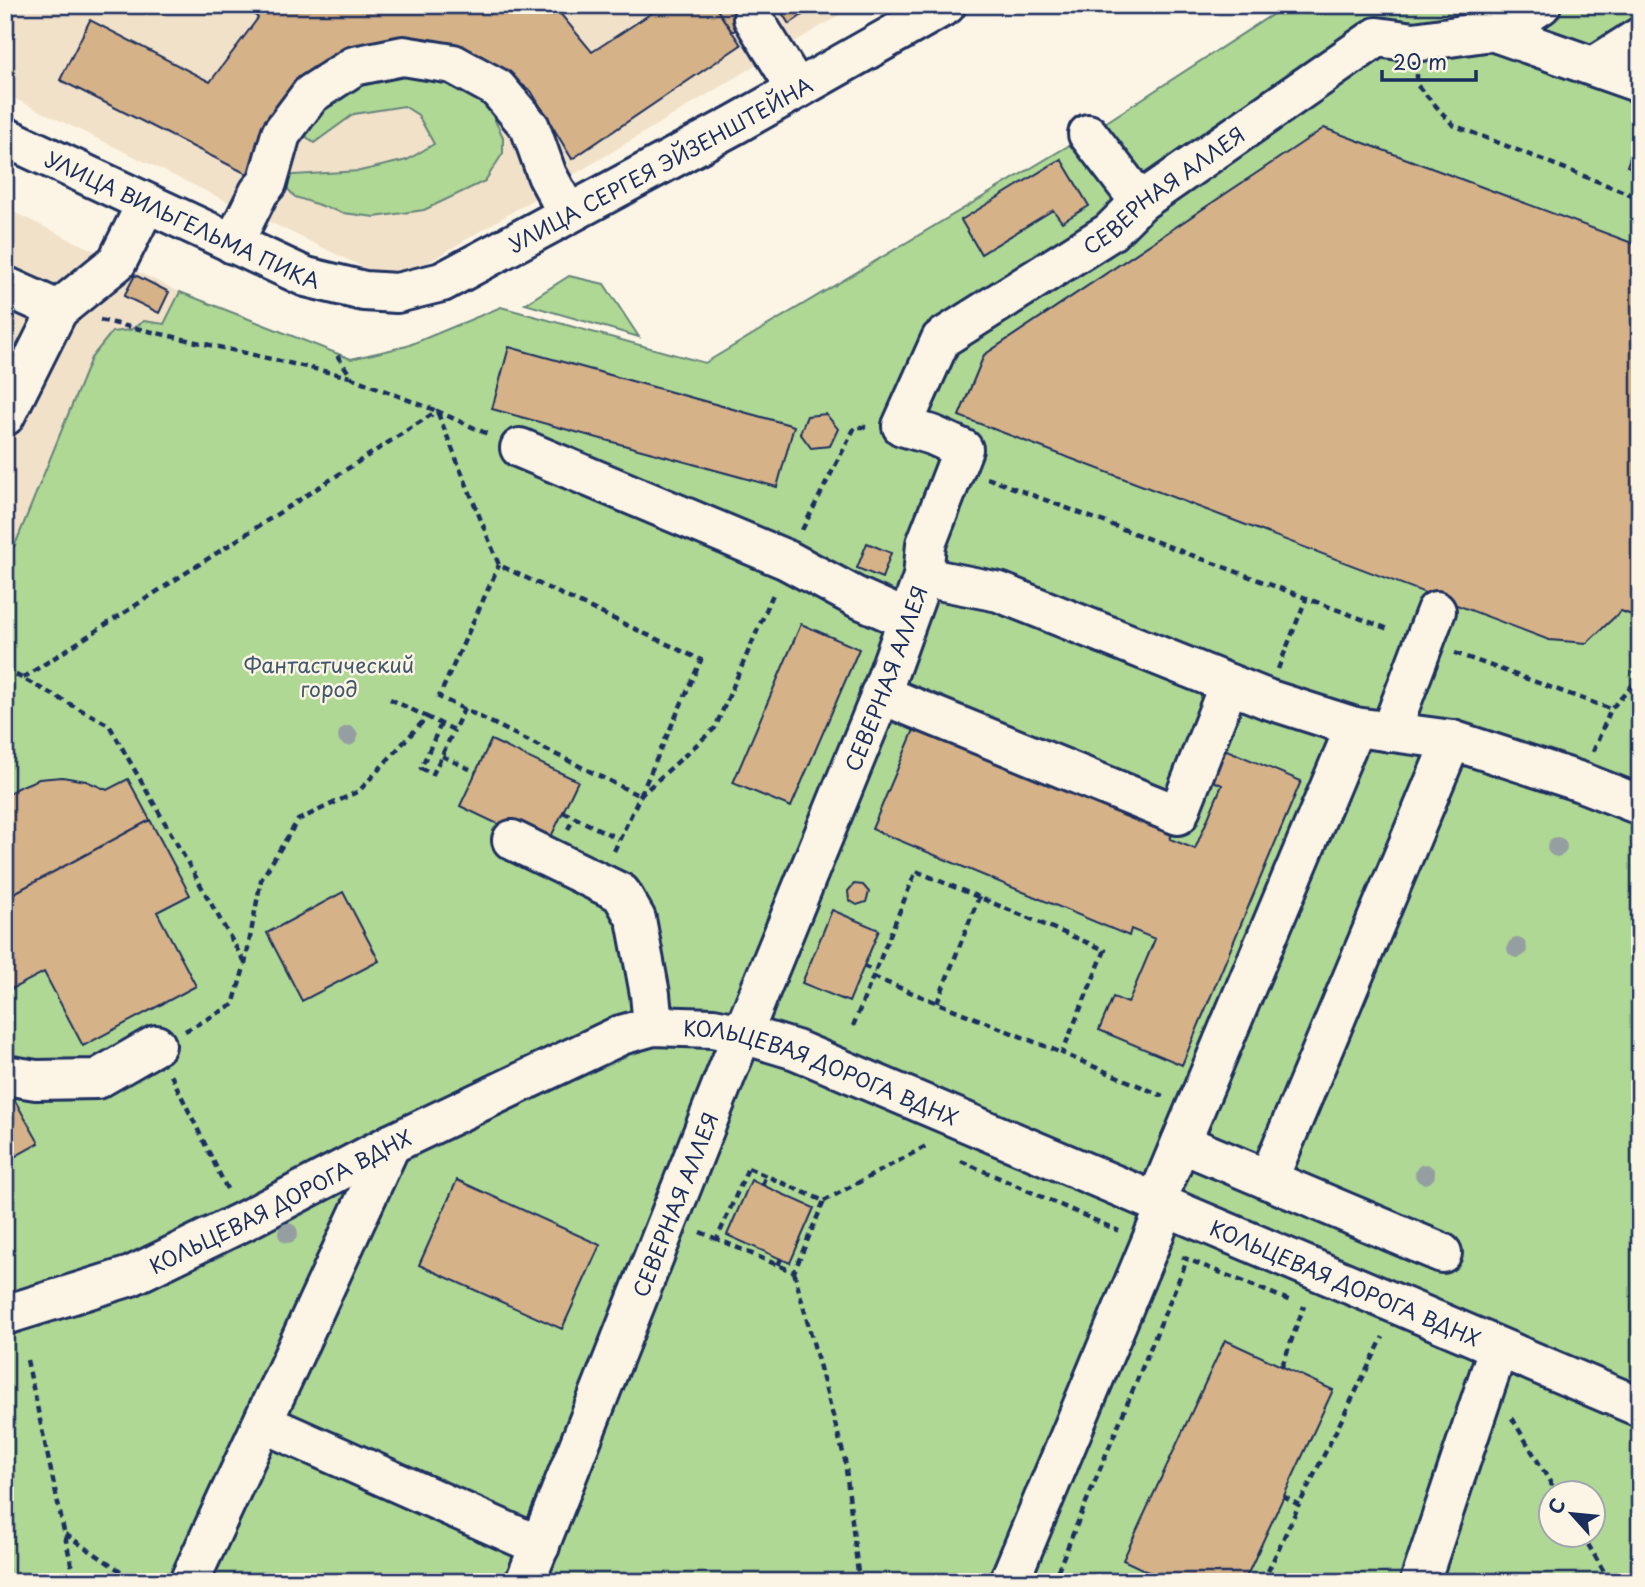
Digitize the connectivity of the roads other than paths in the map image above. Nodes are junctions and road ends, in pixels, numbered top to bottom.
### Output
1 (946, 5) edge
2 (1541, 5) edge
3 (753, 19) dead end
4 (1499, 33) junction
5 (1640, 37) edge
6 (1594, 66) junction
7 (1640, 83) edge
8 (797, 89) junction
9 (1088, 134) dead end
10 (5, 137) edge
11 (1140, 202) junction
12 (146, 204) junction
13 (568, 214) junction
14 (233, 244) junction
15 (5, 286) edge
16 (364, 292) joint
17 (58, 310) junction
18 (5, 416) edge
19 (520, 448) road end
20 (923, 577) junction
21 (906, 618) junction
22 (1430, 627) road end
23 (1229, 684) junction
24 (880, 694) junction
25 (1372, 729) junction
26 (1452, 740) junction
27 (1640, 805) edge
28 (512, 840) dead end
29 (653, 1026) junction
30 (743, 1034) junction
31 (156, 1045) road end
32 (5, 1075) edge
33 (1188, 1126) junction
34 (391, 1144) junction
35 (1268, 1180) junction
36 (1161, 1204) junction
37 (1442, 1253) dead end
38 (5, 1315) edge
39 (1493, 1364) junction
40 (1640, 1407) edge
41 (263, 1423) junction
42 (540, 1546) junction
43 (189, 1582) edge
44 (526, 1582) edge
45 (1009, 1582) edge
46 (1420, 1582) edge

1 - 8 street, УЛИЦА СЕРГЕЯ ЭЙЗЕНШТЕЙНА
2 - 4 street
3 - 8 street
4 - 6 street
4 - 11 street, СЕВЕРНАЯ АЛЛЕЯ
5 - 6 street
6 - 7 street
8 - 13 street, УЛИЦА СЕРГЕЯ ЭЙЗЕНШТЕЙНА
9 - 11 street
10 - 12 street, УЛИЦА ВИЛЬГЕЛЬМА ПИКА
11 - 20 street, СЕВЕРНАЯ АЛЛЕЯ
12 - 14 street, УЛИЦА ВИЛЬГЕЛЬМА ПИКА
12 - 17 street
13 - 14 street
13 - 16 street, УЛИЦА СЕРГЕЯ ЭЙЗЕНШТЕЙНА
14 - 16 street, УЛИЦА ВИЛЬГЕЛЬМА ПИКА
15 - 17 street
17 - 18 street
19 - 21 street
20 - 21 street, СЕВЕРНАЯ АЛЛЕЯ
20 - 23 street
21 - 24 street, СЕВЕРНАЯ АЛЛЕЯ
22 - 25 street
23 - 24 street
23 - 25 street
24 - 30 street, СЕВЕРНАЯ АЛЛЕЯ
25 - 26 street
25 - 33 street
26 - 27 street
26 - 35 street
28 - 29 street
29 - 30 street, КОЛЬЦЕВАЯ ДОРОГА ВДНХ
29 - 34 street, КОЛЬЦЕВАЯ ДОРОГА ВДНХ
30 - 36 street, КОЛЬЦЕВАЯ ДОРОГА ВДНХ
30 - 42 street, СЕВЕРНАЯ АЛЛЕЯ
31 - 32 street
33 - 35 street
33 - 36 street
34 - 38 street, КОЛЬЦЕВАЯ ДОРОГА ВДНХ
34 - 41 street
35 - 37 street
36 - 39 street, КОЛЬЦЕВАЯ ДОРОГА ВДНХ
36 - 45 street
39 - 40 street, КОЛЬЦЕВАЯ ДОРОГА ВДНХ
39 - 46 street
41 - 42 street
41 - 43 street
42 - 44 street, СЕВЕРНАЯ АЛЛЕЯ

